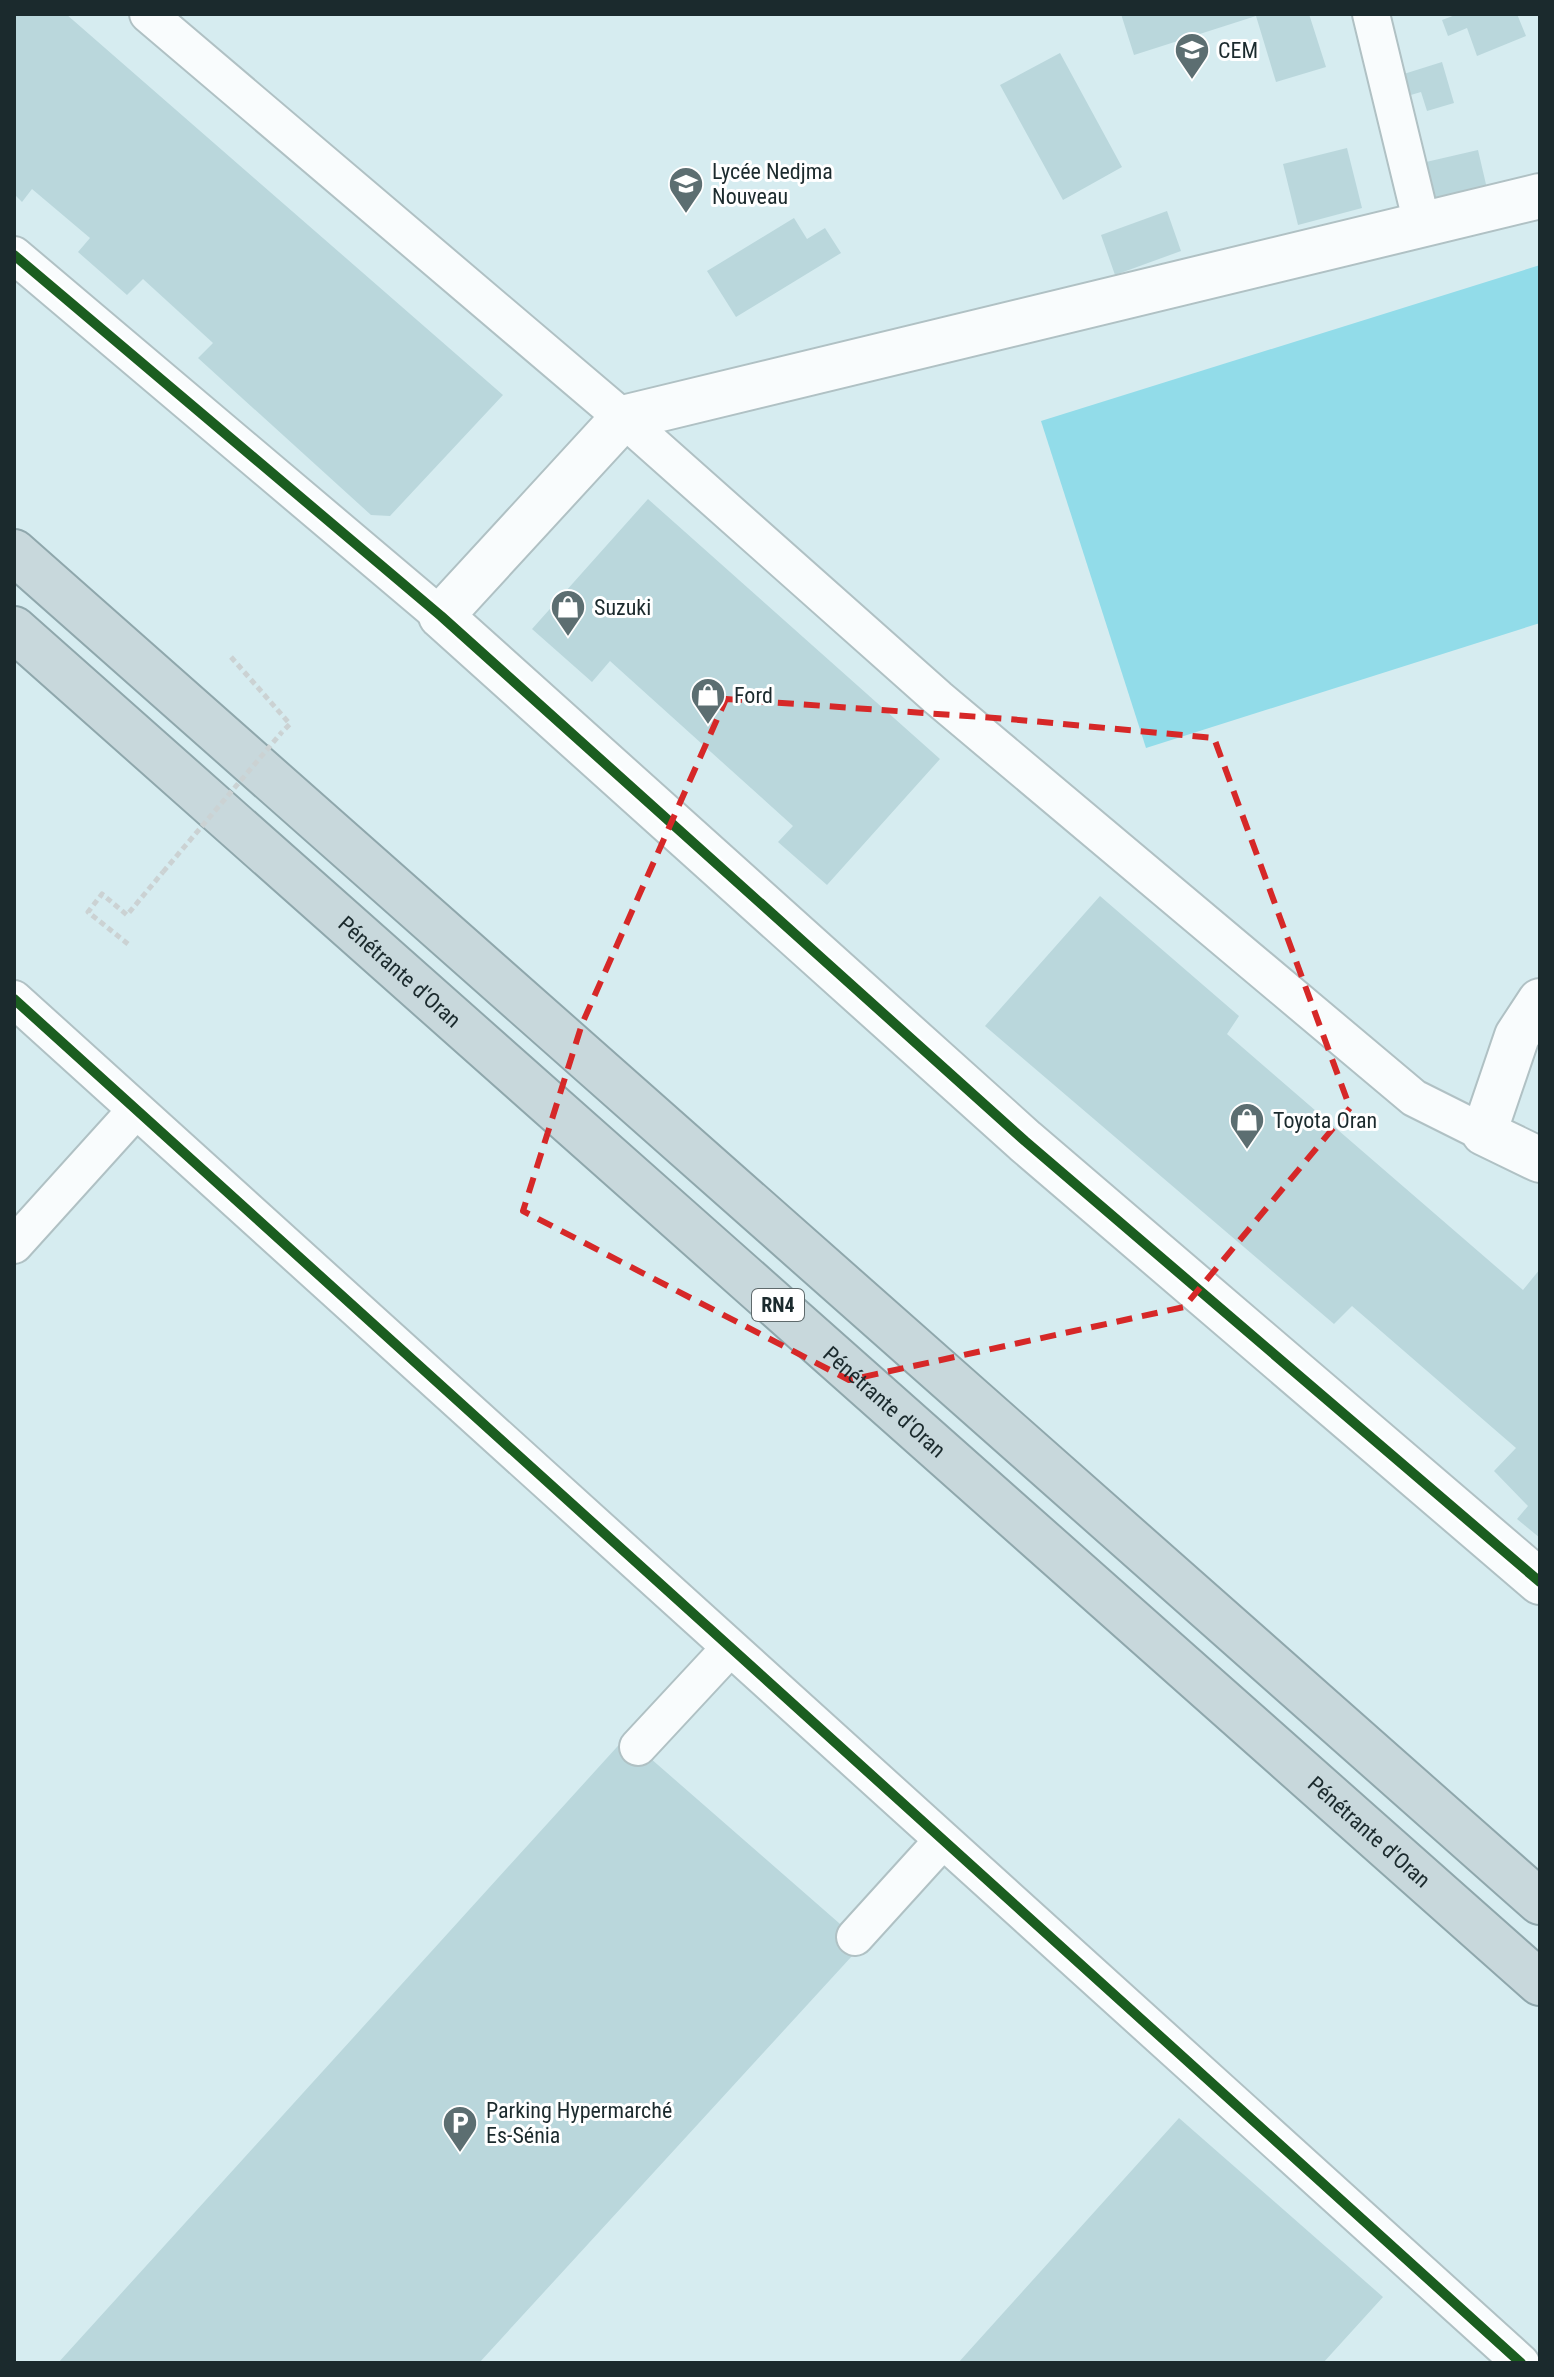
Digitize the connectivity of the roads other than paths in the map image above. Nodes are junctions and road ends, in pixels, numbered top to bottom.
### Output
1 (148, 14) edge
2 (1371, 14) edge
3 (1540, 196) edge
4 (1422, 224) junction
5 (14, 255) edge
6 (623, 418) junction
7 (14, 552) edge
8 (441, 616) junction
9 (14, 629) edge
10 (14, 999) edge
11 (1540, 1001) edge
12 (136, 1110) junction
13 (1484, 1133) junction
14 (1540, 1160) edge
15 (14, 1245) edge
16 (1540, 1582) edge
17 (730, 1648) junction
18 (638, 1747) dead end
19 (943, 1840) junction
20 (1540, 1902) edge
21 (855, 1937) dead end
22 (1540, 1983) edge
23 (1521, 2363) edge

1 - 6 street
2 - 4 street
3 - 4 street
4 - 6 street
5 - 8 street
6 - 8 street
6 - 13 street
7 - 20 highway, RN4
8 - 16 street
9 - 22 highway, Pénétrante d'Oran / RN4
10 - 12 street
11 - 13 street
12 - 15 street
12 - 17 street
13 - 14 street
17 - 18 street
17 - 19 street
19 - 21 street
19 - 23 street

